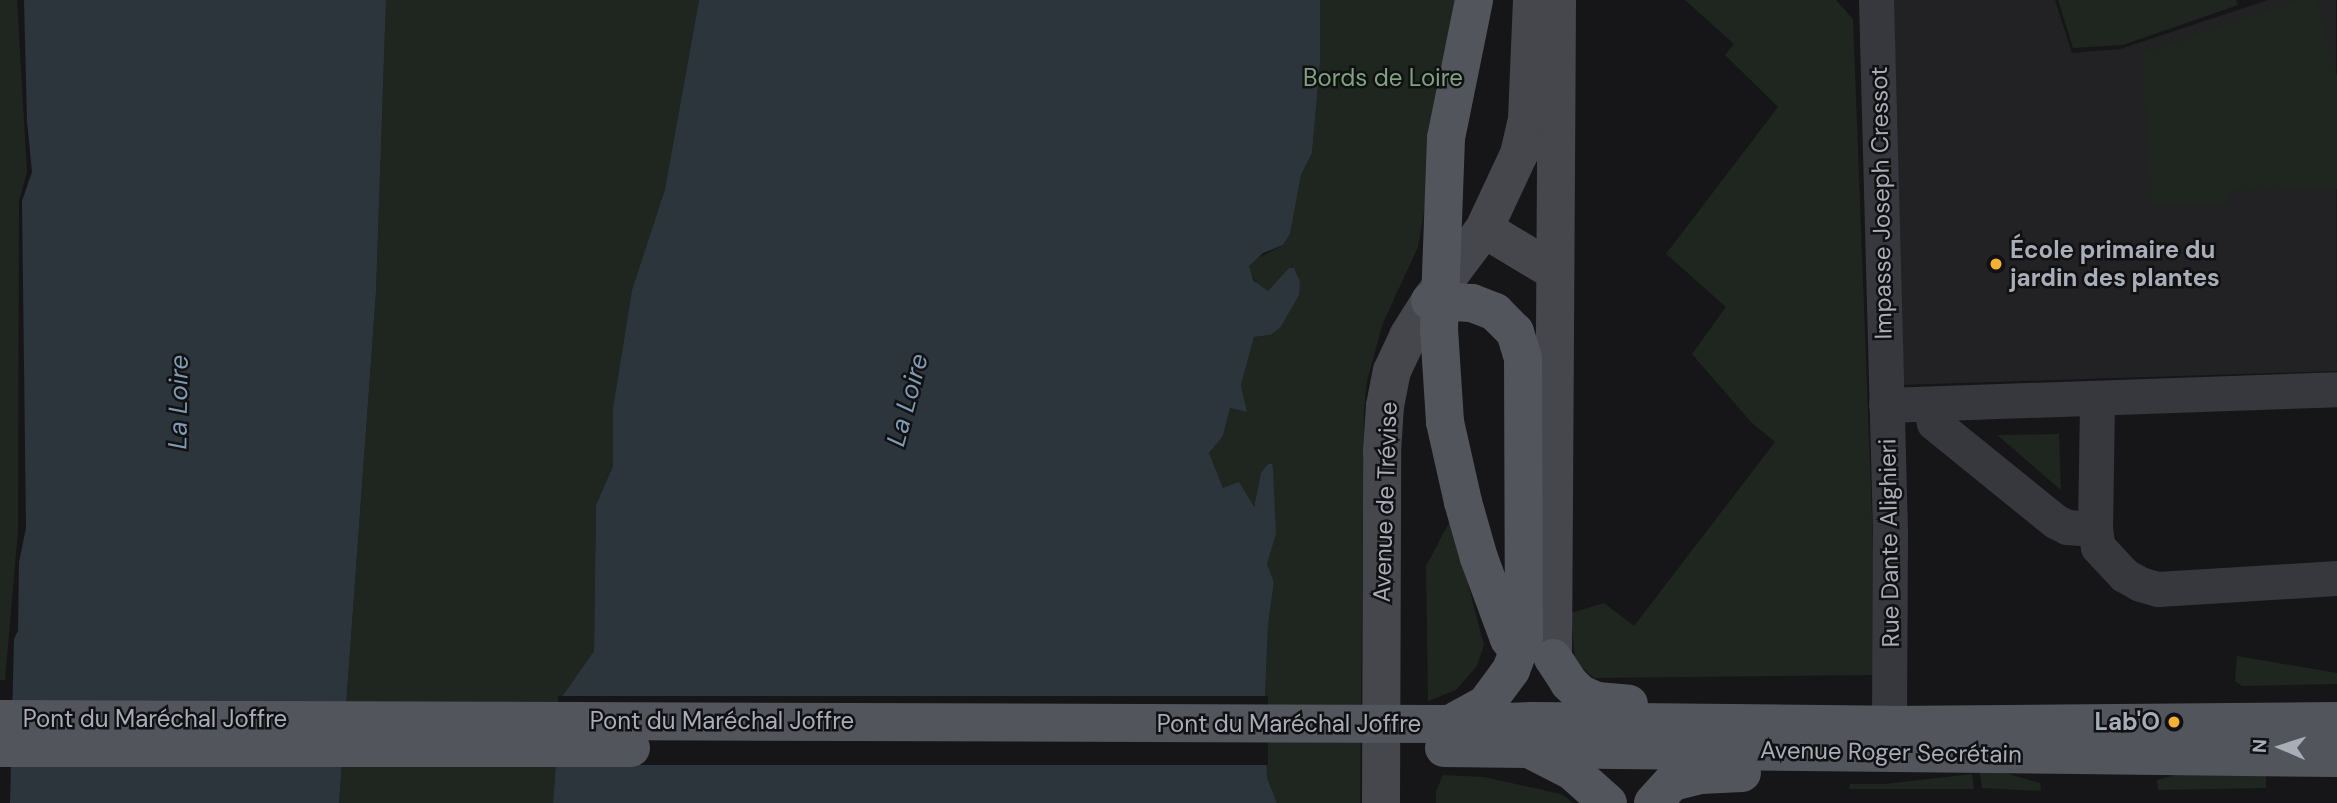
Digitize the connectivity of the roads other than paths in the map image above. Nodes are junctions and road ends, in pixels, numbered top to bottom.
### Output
1 (1474, 0) edge
2 (1532, 0) edge
3 (1557, 0) edge
4 (1876, 0) edge
5 (1484, 229) junction
6 (1554, 271) junction
7 (1430, 301) junction
8 (2337, 389) edge
9 (2097, 398) junction
10 (1930, 404) junction
11 (1886, 405) junction
12 (2095, 529) junction
13 (2337, 578) edge
14 (1536, 655) junction
15 (0, 719) edge
16 (2337, 721) edge
17 (1813, 722) junction
18 (1889, 724) junction
19 (1446, 732) junction
20 (0, 748) edge
21 (1531, 750) junction
22 (1930, 752) junction
23 (2337, 758) edge
24 (1381, 803) edge
25 (1608, 803) edge
26 (1653, 803) edge

1 - 14 main road, bridge
2 - 5 street, Avenue de Trévise
3 - 6 street
4 - 11 street, Impasse Joseph Cressot
5 - 6 street
5 - 7 street, Avenue de Trévise
6 - 14 street
7 - 14 main road
7 - 24 street, Avenue de Trévise
8 - 9 street, Rue Dante Alighieri
9 - 10 street, Rue Dante Alighieri
9 - 12 street
10 - 11 street, Rue Dante Alighieri
10 - 12 street, Rue Dante Alighieri
11 - 18 street, Rue Dante Alighieri
12 - 13 street
14 - 17 main road
14 - 19 main road
15 - 19 main road, Pont du Maréchal Joffre, bridge
16 - 18 main road, Avenue Roger Secrétain
17 - 18 main road, Avenue Roger Secrétain
17 - 19 main road, Avenue Roger Secrétain
19 - 20 main road, Pont du Maréchal Joffre, bridge
19 - 21 main road, Avenue Roger Secrétain
21 - 22 main road, Avenue Roger Secrétain
21 - 25 main road
22 - 23 main road, Avenue Roger Secrétain
22 - 26 main road

